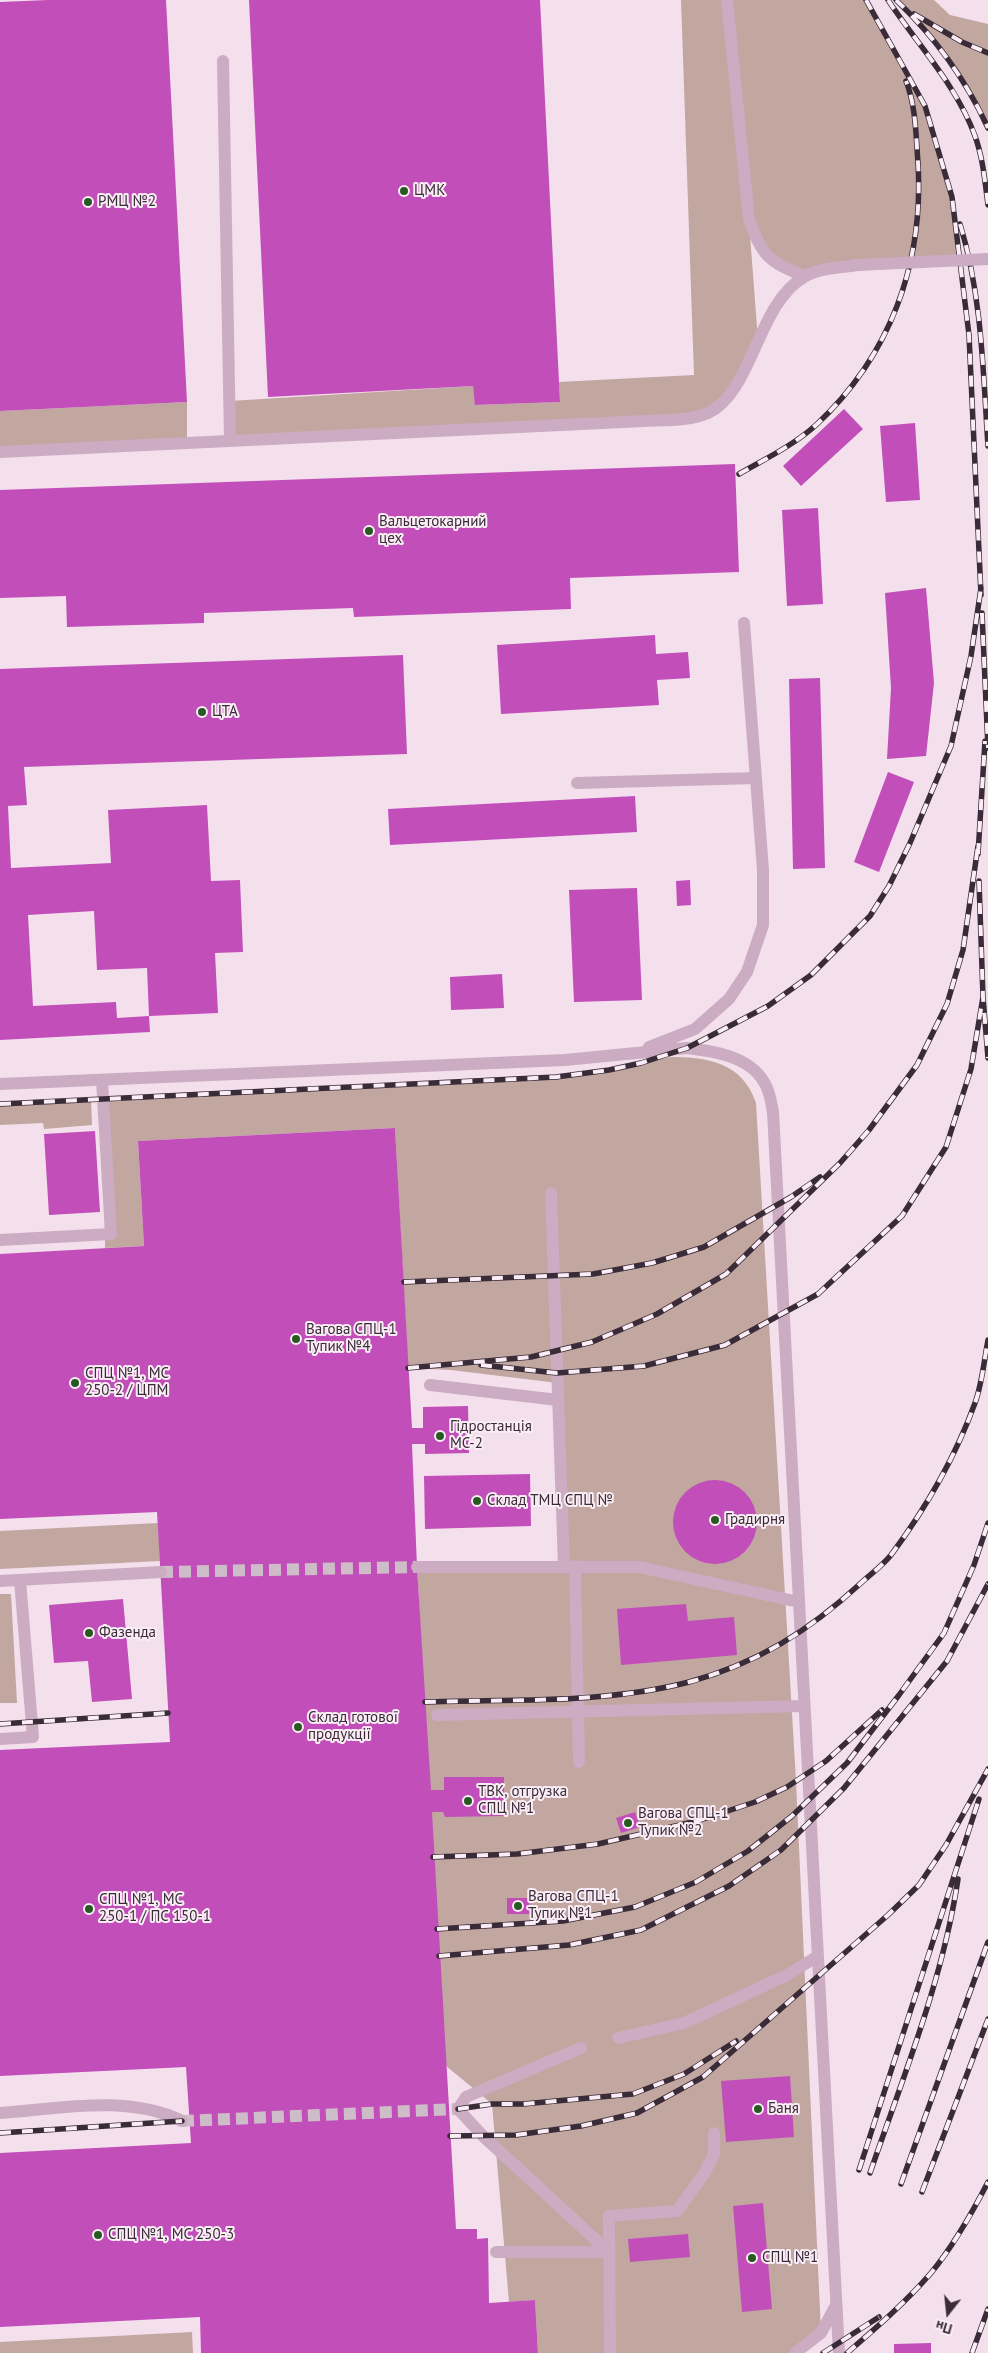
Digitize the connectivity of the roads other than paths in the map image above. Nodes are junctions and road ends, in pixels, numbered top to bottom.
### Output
1 (727, 0) edge
2 (223, 61) dead end
3 (988, 259) edge
4 (804, 276) junction
5 (230, 440) junction
6 (0, 452) edge
7 (744, 623) dead end
8 (756, 778) junction
9 (577, 783) dead end
10 (640, 1051) junction
11 (102, 1080) junction
12 (0, 1084) edge
13 (551, 1193) dead end
14 (0, 1240) edge
15 (430, 1384) dead end
16 (558, 1400) junction
17 (570, 1566) junction
18 (417, 1567) tunnel mouth
19 (161, 1572) tunnel mouth
20 (20, 1580) junction
21 (0, 1581) edge
22 (799, 1602) junction
23 (804, 1706) junction
24 (578, 1712) junction
25 (437, 1716) dead end
26 (0, 1739) edge
27 (579, 1762) dead end
28 (818, 1956) junction
29 (618, 2038) dead end
30 (581, 2048) dead end
31 (0, 2113) edge
32 (182, 2121) tunnel mouth
33 (714, 2133) dead end
34 (496, 2252) dead end
35 (609, 2252) junction
36 (836, 2303) junction
37 (610, 2353) edge
38 (795, 2353) edge
39 (839, 2353) edge

1 - 4 lane
2 - 5 lane
3 - 4 lane, bridge
4 - 5 lane
5 - 6 lane
7 - 8 lane
8 - 9 lane
8 - 10 lane
10 - 11 lane
10 - 22 lane
11 - 12 lane
11 - 14 lane
13 - 16 lane
15 - 16 lane
16 - 17 lane
17 - 18 lane
17 - 22 lane
17 - 24 lane
19 - 20 lane
20 - 21 lane
20 - 26 lane
22 - 23 lane
23 - 24 lane
23 - 28 lane
24 - 25 lane
24 - 27 lane
28 - 29 lane
28 - 36 lane
30 - 35 lane
31 - 32 lane
33 - 35 lane
34 - 35 lane
35 - 37 lane
36 - 38 lane
36 - 39 lane

